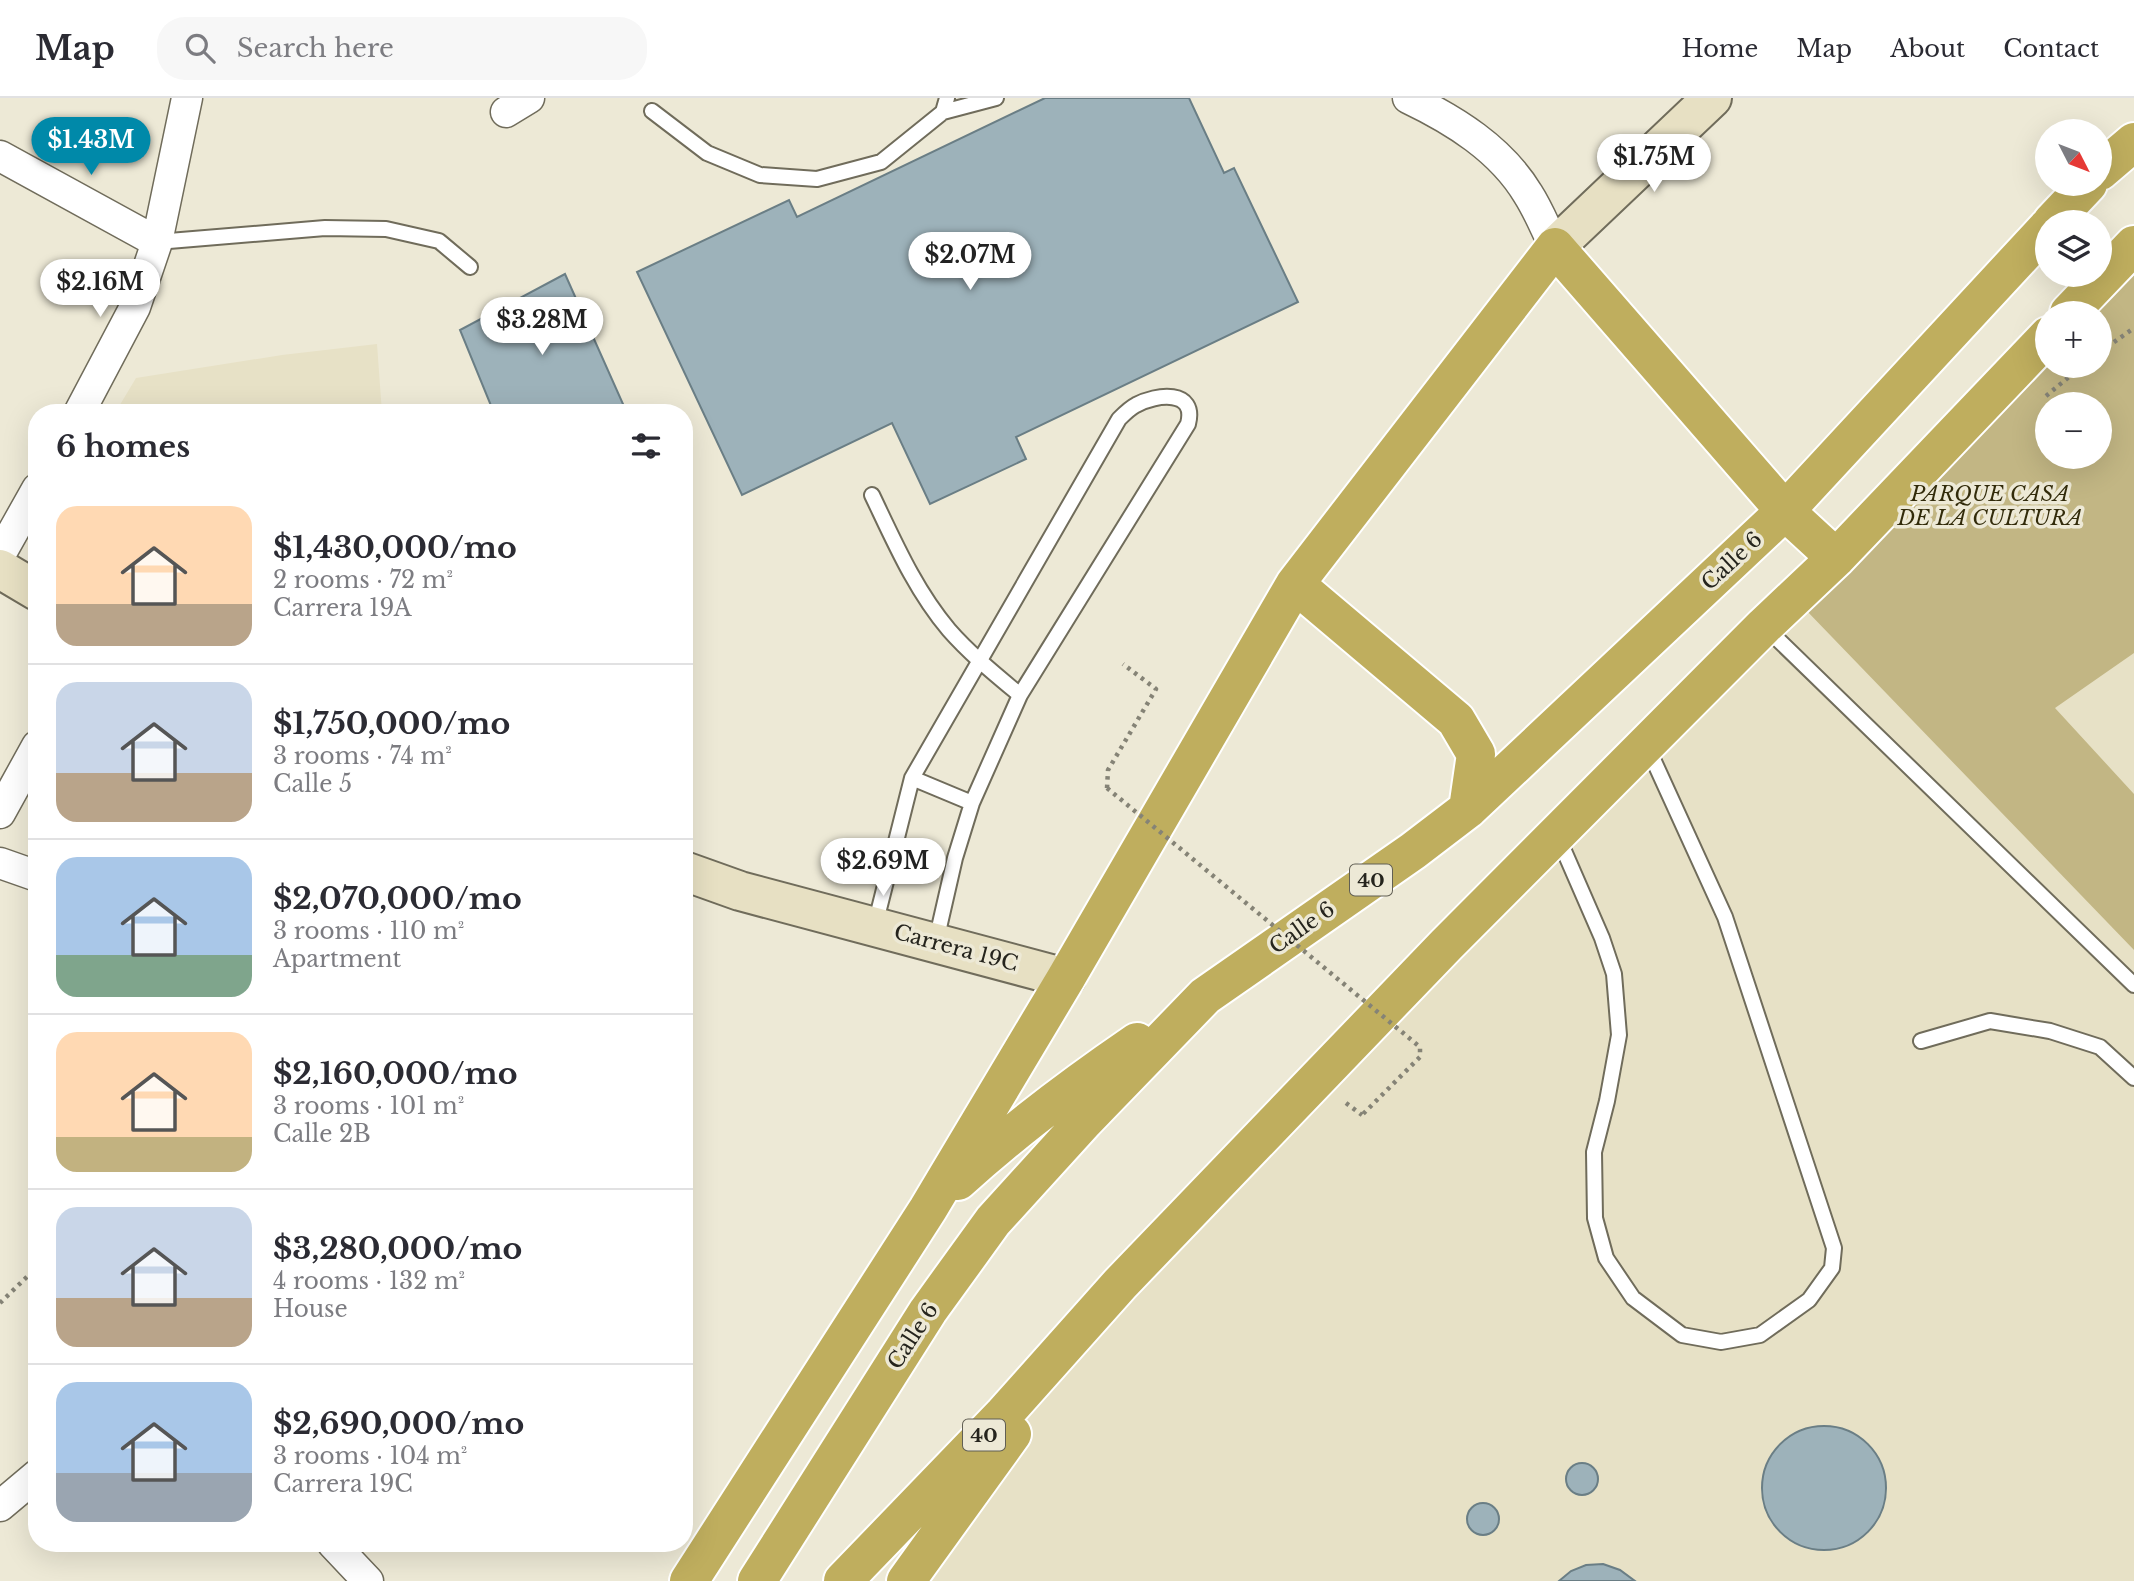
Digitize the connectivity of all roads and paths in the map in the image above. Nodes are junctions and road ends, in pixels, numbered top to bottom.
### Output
1 (187, 98) edge
2 (507, 98) edge
3 (528, 98) edge
4 (996, 98) edge
5 (1408, 98) edge
6 (1712, 98) edge
7 (945, 105) edge
8 (652, 111) dead end
9 (2134, 142) edge
10 (0, 156) edge
11 (2112, 161) edge
12 (2077, 196) edge
13 (2063, 210) edge
14 (157, 242) junction
15 (2035, 242) edge
16 (2134, 245) edge
17 (1555, 247) junction
18 (470, 267) dead end
19 (2080, 301) edge
20 (2134, 328) edge
21 (2112, 344) edge
22 (2035, 350) edge
23 (84, 404) edge
24 (872, 495) dead end
25 (28, 505) edge
26 (1784, 512) junction
27 (0, 555) edge
28 (1836, 558) junction
29 (0, 569) edge
30 (1295, 584) junction
31 (28, 586) edge
32 (1765, 626) junction
33 (981, 662) junction
34 (1124, 664) dead end
35 (1020, 695) junction
36 (1646, 745) junction
37 (28, 762) edge
38 (912, 778) junction
39 (972, 803) junction
40 (1468, 809) junction
41 (0, 813) edge
42 (1557, 834) junction
43 (0, 863) edge
44 (28, 873) edge
45 (693, 874) edge
46 (875, 927) junction
47 (935, 943) junction
48 (1066, 978) junction
49 (2134, 985) edge
50 (1205, 996) junction
51 (1920, 1041) dead end
52 (2134, 1078) edge
53 (1362, 1115) dead end
54 (928, 1209) junction
55 (28, 1276) edge
56 (1120, 1284) junction
57 (0, 1303) edge
58 (28, 1483) edge
59 (0, 1506) edge
60 (341, 1552) edge
61 (368, 1581) edge
62 (690, 1581) edge
63 (757, 1581) edge
64 (843, 1581) edge
65 (906, 1581) edge

1 - 14 street
2 - 3 street
4 - 7 lane
5 - 17 street
6 - 17 main road
7 - 8 lane
9 - 11 highway
10 - 14 street
12 - 13 highway
14 - 18 lane
14 - 23 street
15 - 26 highway, Calle 6 / 40
16 - 19 highway
17 - 26 highway
17 - 30 highway
20 - 21 path
22 - 28 highway, 40
24 - 33 lane
25 - 27 street
26 - 28 highway
26 - 40 highway, Calle 6 / 40
28 - 32 highway, 40
29 - 31 main road
30 - 40 highway
30 - 48 highway
32 - 36 highway, 40
32 - 49 lane
33 - 35 lane
33 - 35 lane
33 - 38 lane
34 - 53 path, bridge
35 - 39 lane
36 - 42 highway, 40
36 - 42 lane
37 - 41 street
38 - 39 lane
38 - 46 lane
39 - 47 lane
40 - 50 highway, Calle 6 / 40
42 - 56 highway, 40
43 - 44 street
45 - 46 main road, Carrera 19C
46 - 47 main road, Carrera 19C
47 - 48 main road, Carrera 19C
48 - 54 highway
50 - 54 highway
50 - 63 highway, Calle 6 / 40
51 - 52 lane
54 - 62 highway
55 - 57 path
56 - 64 highway, 40
56 - 65 highway
58 - 59 street
60 - 61 street

